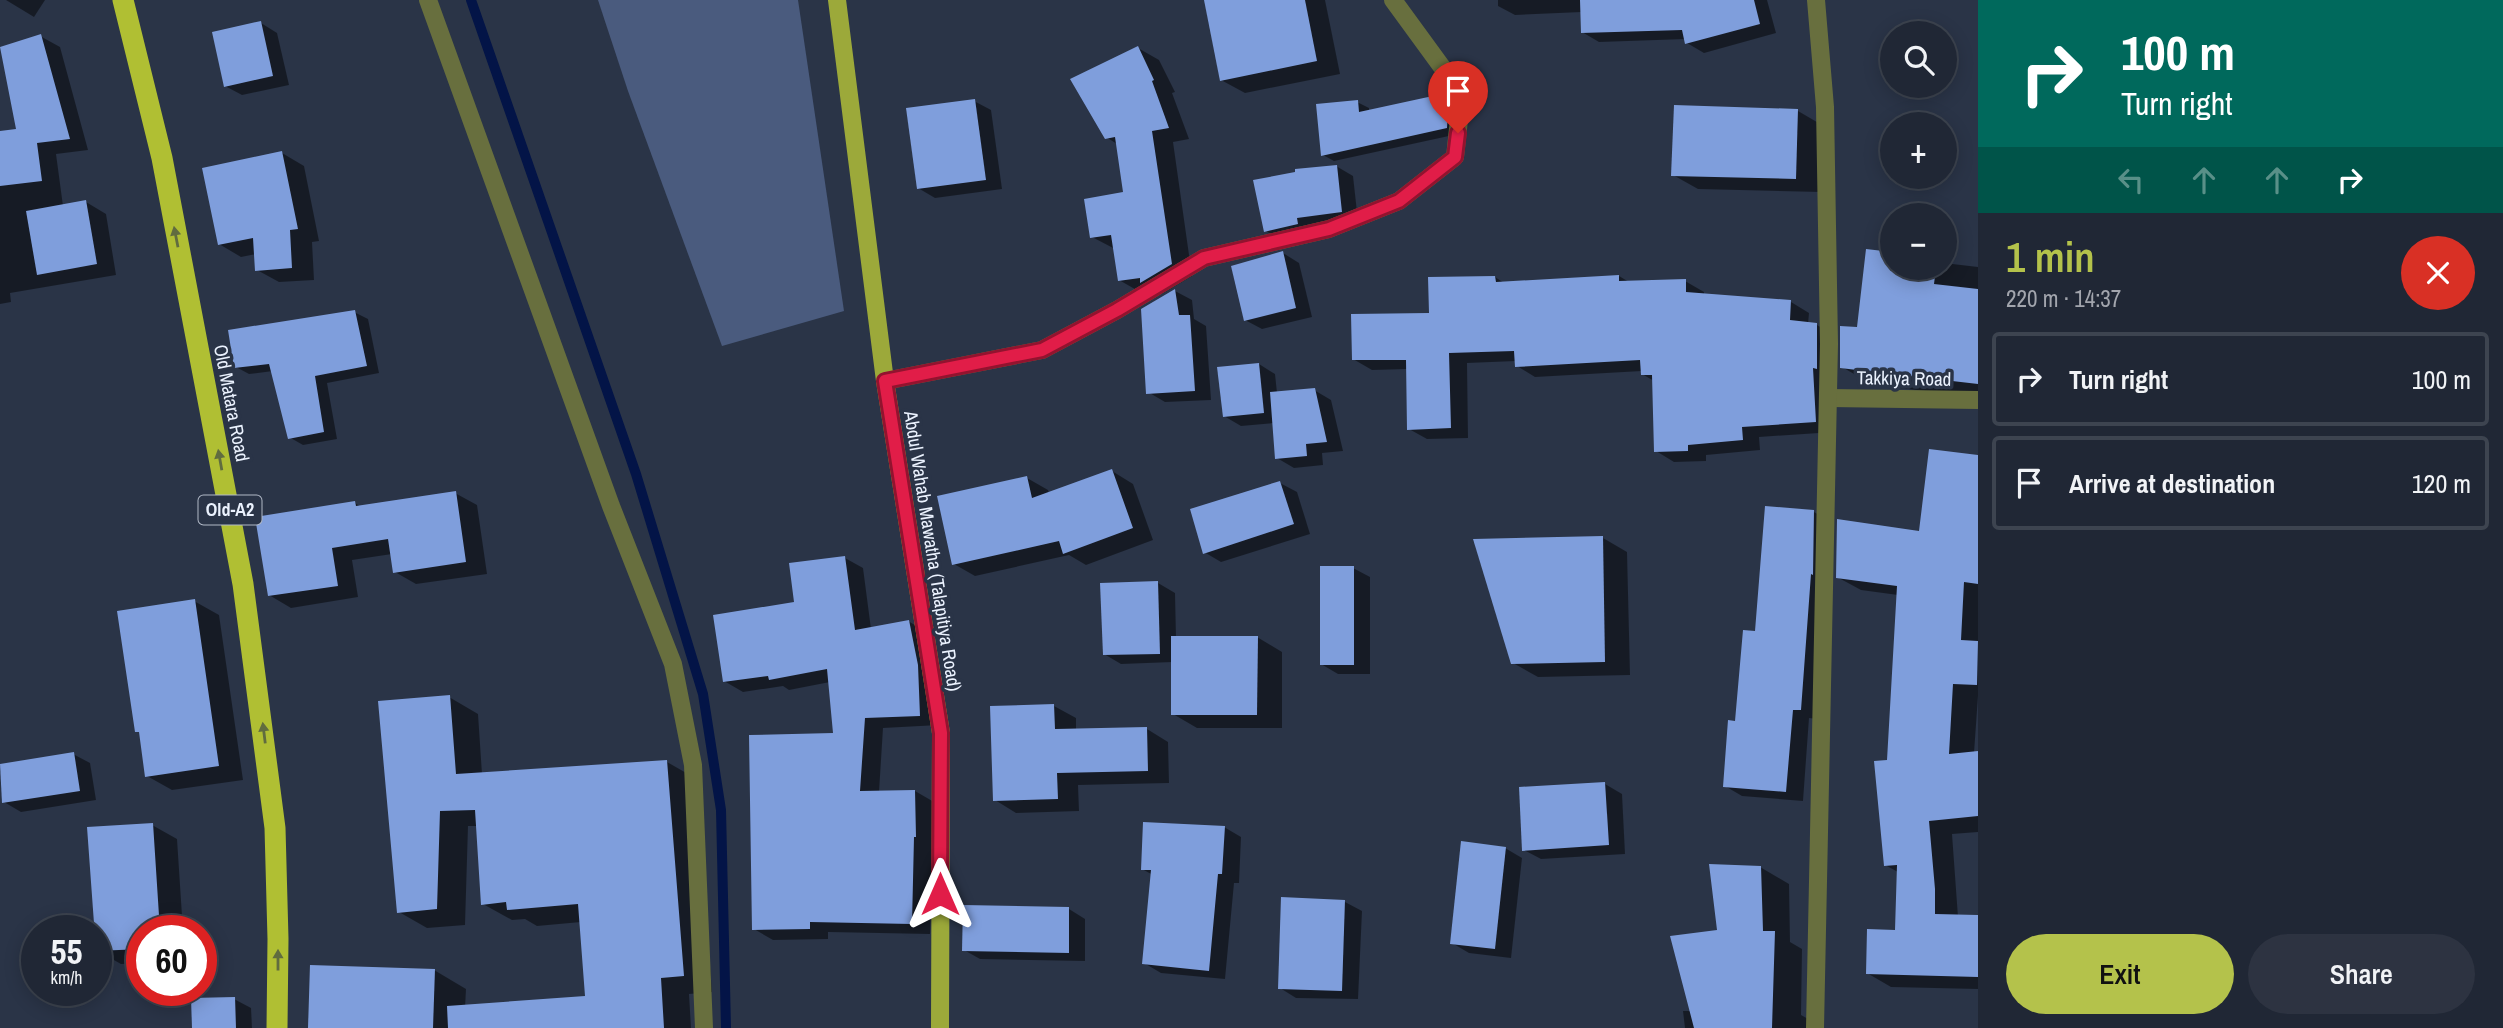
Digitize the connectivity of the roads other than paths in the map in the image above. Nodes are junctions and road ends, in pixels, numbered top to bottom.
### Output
1 (123, 0) edge
2 (428, 0) edge
3 (837, 0) edge
4 (1393, 0) edge
5 (1816, 0) edge
6 (885, 381) junction
7 (1829, 398) junction
8 (1978, 400) edge
9 (277, 1028) edge
10 (704, 1028) edge
11 (940, 1028) edge
12 (1815, 1028) edge

9 -> 1 highway, Old Matara Road / Old-A2
2 - 10 street
3 - 6 main road, Abdul Wahab Mawatha (Talapitiya Road)
4 - 6 street
5 - 7 street
6 - 11 main road, Abdul Wahab Mawatha (Talapitiya Road)
7 - 8 street, Takkiya Road
7 - 12 street

